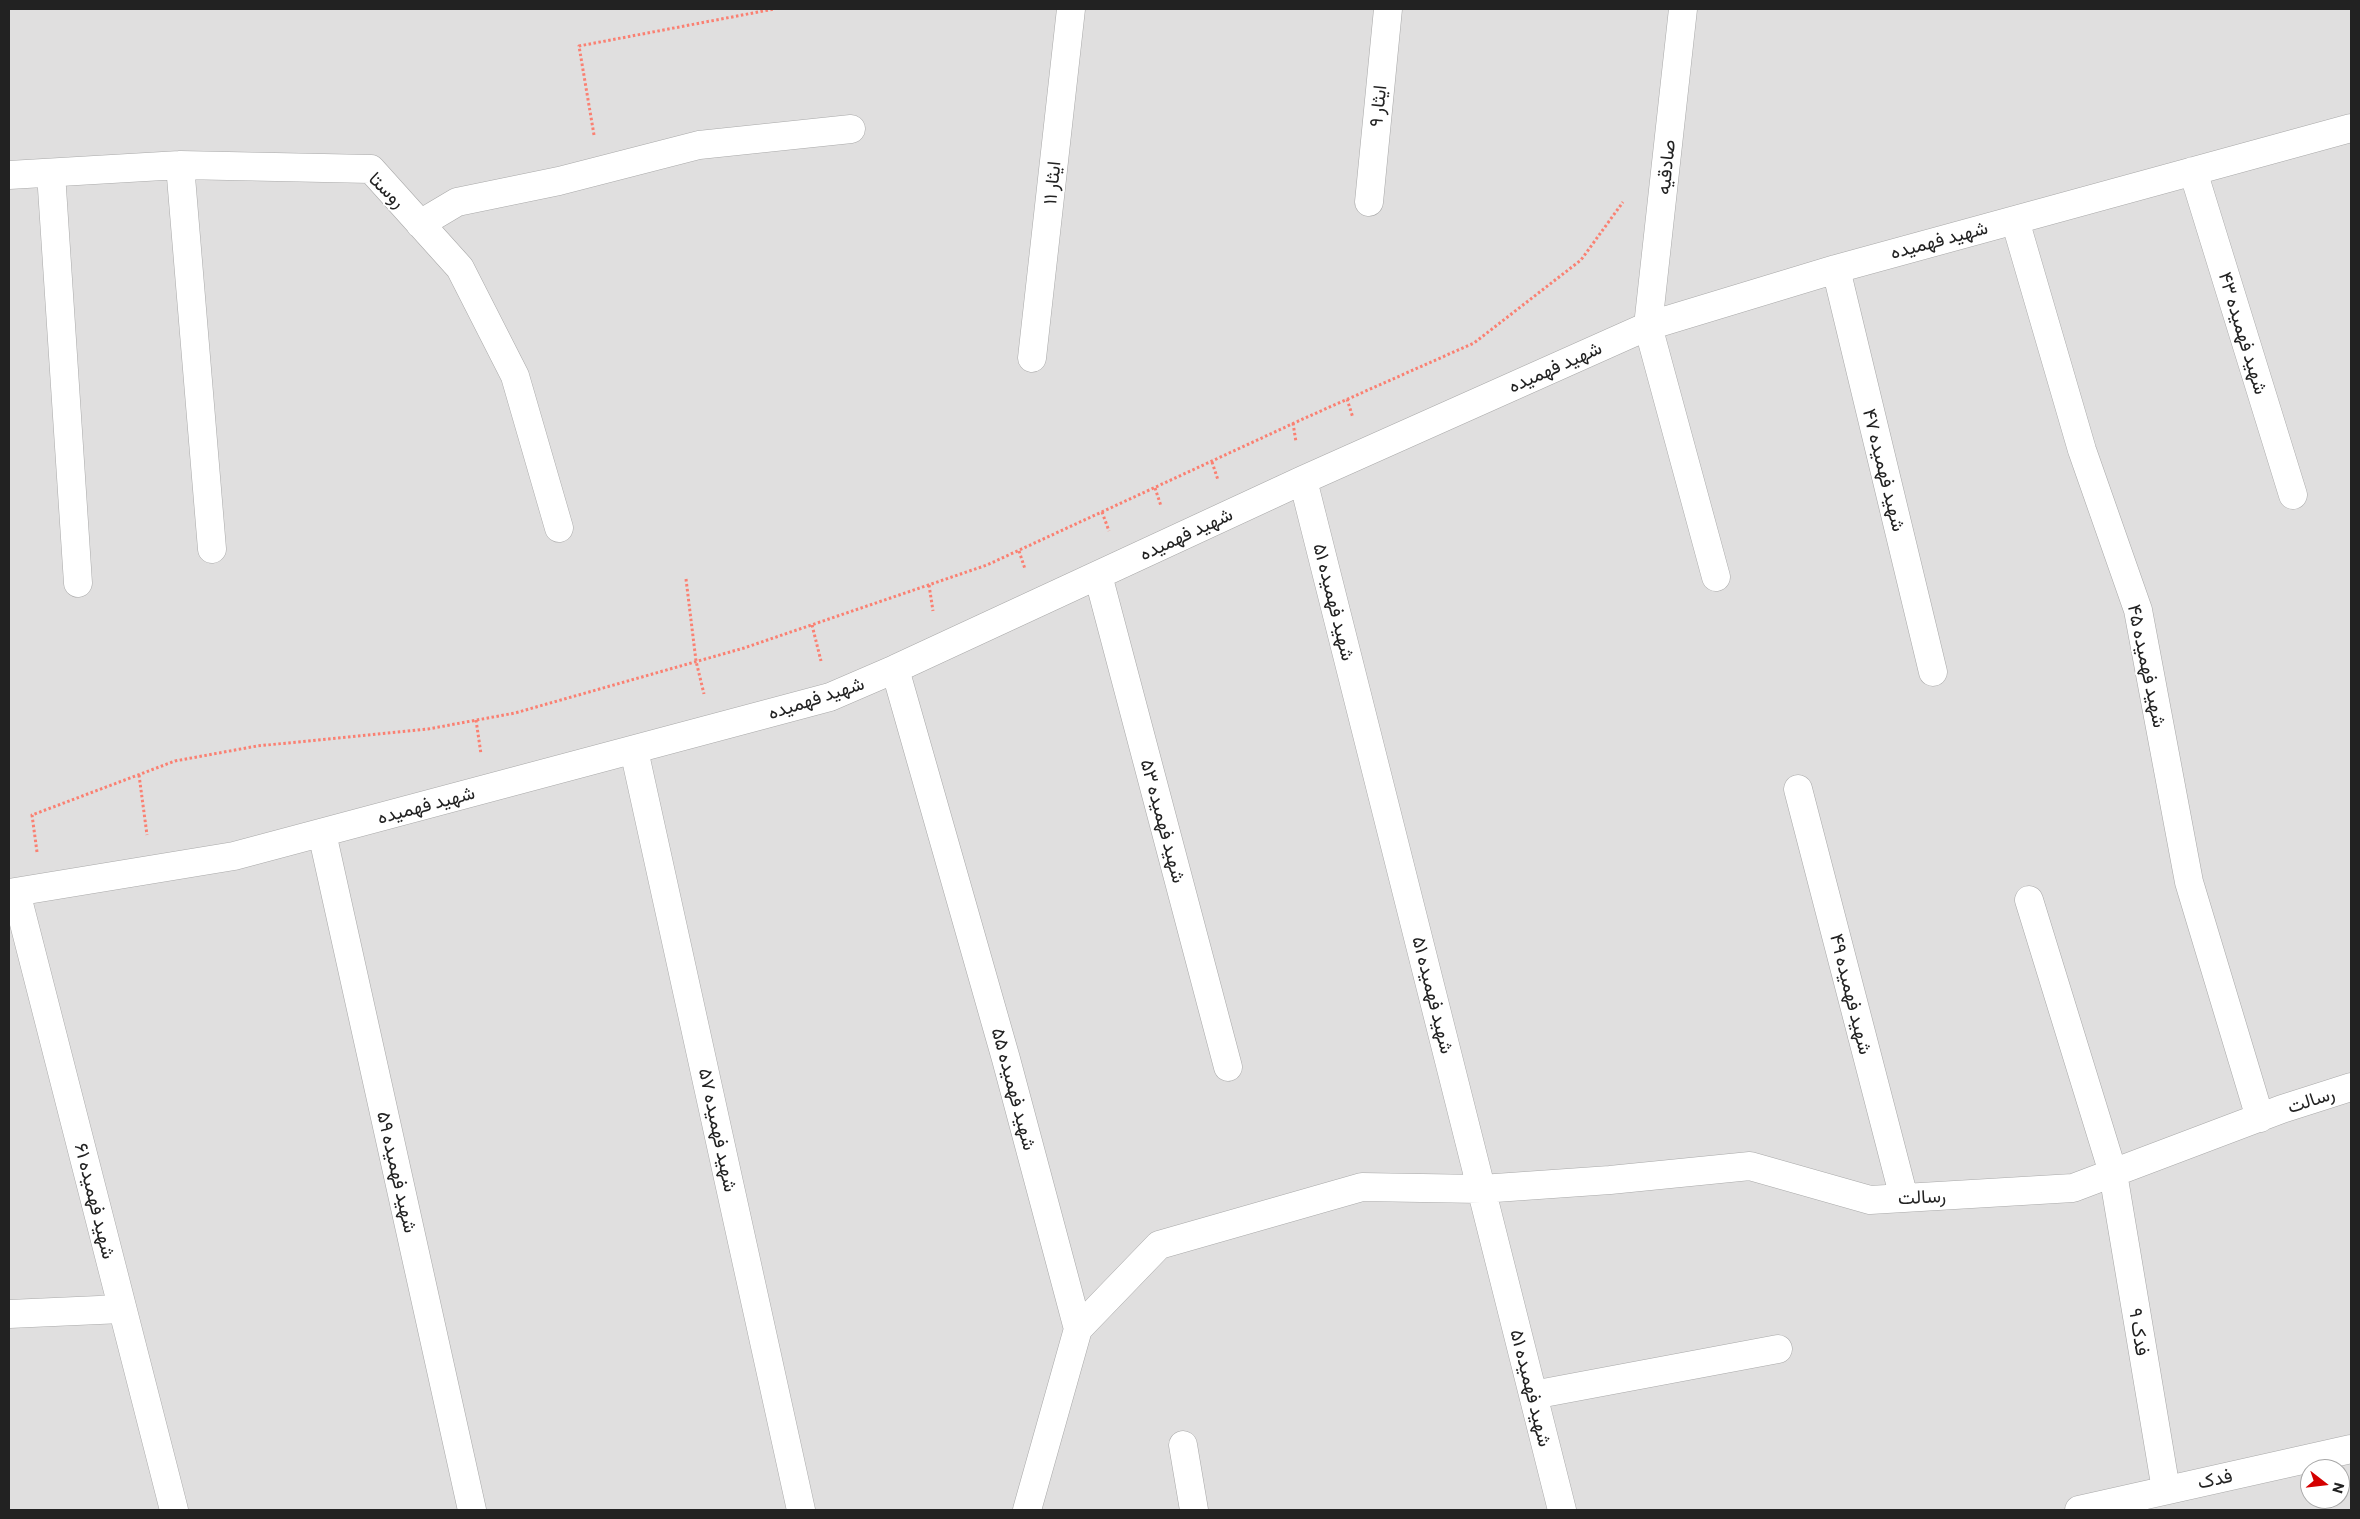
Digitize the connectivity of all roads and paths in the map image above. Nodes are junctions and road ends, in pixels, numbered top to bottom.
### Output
1 (774, 9) edge
2 (1072, 9) edge
3 (1388, 9) edge
4 (1683, 9) edge
5 (2351, 128) edge
6 (851, 129) dead end
7 (180, 165) junction
8 (600, 170) junction
9 (2193, 171) junction
10 (50, 172) junction
11 (9, 174) edge
12 (1628, 196) dead end
13 (1369, 202) dead end
14 (2015, 220) junction
15 (420, 224) junction
16 (1836, 269) junction
17 (1648, 326) junction
18 (1032, 358) dead end
19 (1303, 480) junction
20 (2293, 495) dead end
21 (559, 528) dead end
22 (212, 549) dead end
23 (1098, 575) junction
24 (1716, 577) dead end
25 (686, 579) dead end
26 (78, 583) dead end
27 (696, 662) junction
28 (895, 669) junction
29 (1933, 672) dead end
30 (712, 729) junction
31 (634, 750) junction
32 (139, 775) junction
33 (1798, 789) dead end
34 (322, 833) junction
35 (151, 870) junction
36 (22, 891) edge
37 (2029, 900) dead end
38 (1228, 1067) dead end
39 (2351, 1087) edge
40 (2260, 1118) junction
41 (2113, 1173) junction
42 (1481, 1189) junction
43 (1904, 1198) junction
44 (122, 1309) junction
45 (9, 1314) edge
46 (1078, 1329) junction
47 (1778, 1350) dead end
48 (1533, 1395) junction
49 (1183, 1445) dead end
50 (2351, 1449) edge
51 (2166, 1490) junction
52 (2086, 1509) edge
53 (174, 1510) edge
54 (472, 1510) edge
55 (801, 1510) edge
56 (1027, 1510) edge
57 (1194, 1510) edge
58 (1562, 1510) edge

1 - 8 path
2 - 18 street, ایثار ۱۱
3 - 13 street, ایثار ۹
4 - 17 street, صادقیه
5 - 9 street, شهید فهمیده
6 - 8 street
7 - 10 street, روستا
7 - 15 street, روستا
7 - 22 street
8 - 15 street
9 - 14 street, شهید فهمیده
9 - 20 street, شهید فهمیده ۴۳
10 - 11 street, روستا
10 - 26 street
12 - 27 path
14 - 16 street, شهید فهمیده
14 - 40 street, شهید فهمیده ۴۵
15 - 21 street, روستا
16 - 17 street, شهید فهمیده
16 - 29 street, شهید فهمیده ۴۷
17 - 19 street, شهید فهمیده
17 - 24 street
19 - 23 street, شهید فهمیده
19 - 42 street, شهید فهمیده ۵۱
23 - 28 street, شهید فهمیده
23 - 38 street, شهید فهمیده ۵۳
25 - 27 path
27 - 30 path
27 - 32 path
28 - 30 street, شهید فهمیده
28 - 46 street, شهید فهمیده ۵۵
30 - 31 street, شهید فهمیده
31 - 34 street, شهید فهمیده
31 - 55 street, شهید فهمیده ۵۷
32 - 35 path
32 - 36 path
33 - 43 street, شهید فهمیده ۴۹
34 - 35 street, شهید فهمیده
34 - 54 street, شهید فهمیده ۵۹
35 - 36 street, شهید فهمیده
36 - 44 street, شهید فهمیده ۶۱
37 - 41 street, فدک ۹
39 - 40 street, رسالت
40 - 41 street, رسالت
41 - 43 street, رسالت
41 - 51 street, فدک ۹
42 - 43 street, رسالت
42 - 46 street, رسالت
42 - 48 street, شهید فهمیده ۵۱
44 - 45 street
44 - 53 street, شهید فهمیده ۶۱
46 - 56 street
47 - 48 street
48 - 58 street, شهید فهمیده ۵۱
49 - 57 street
50 - 51 street, فدک
51 - 52 street, فدک

